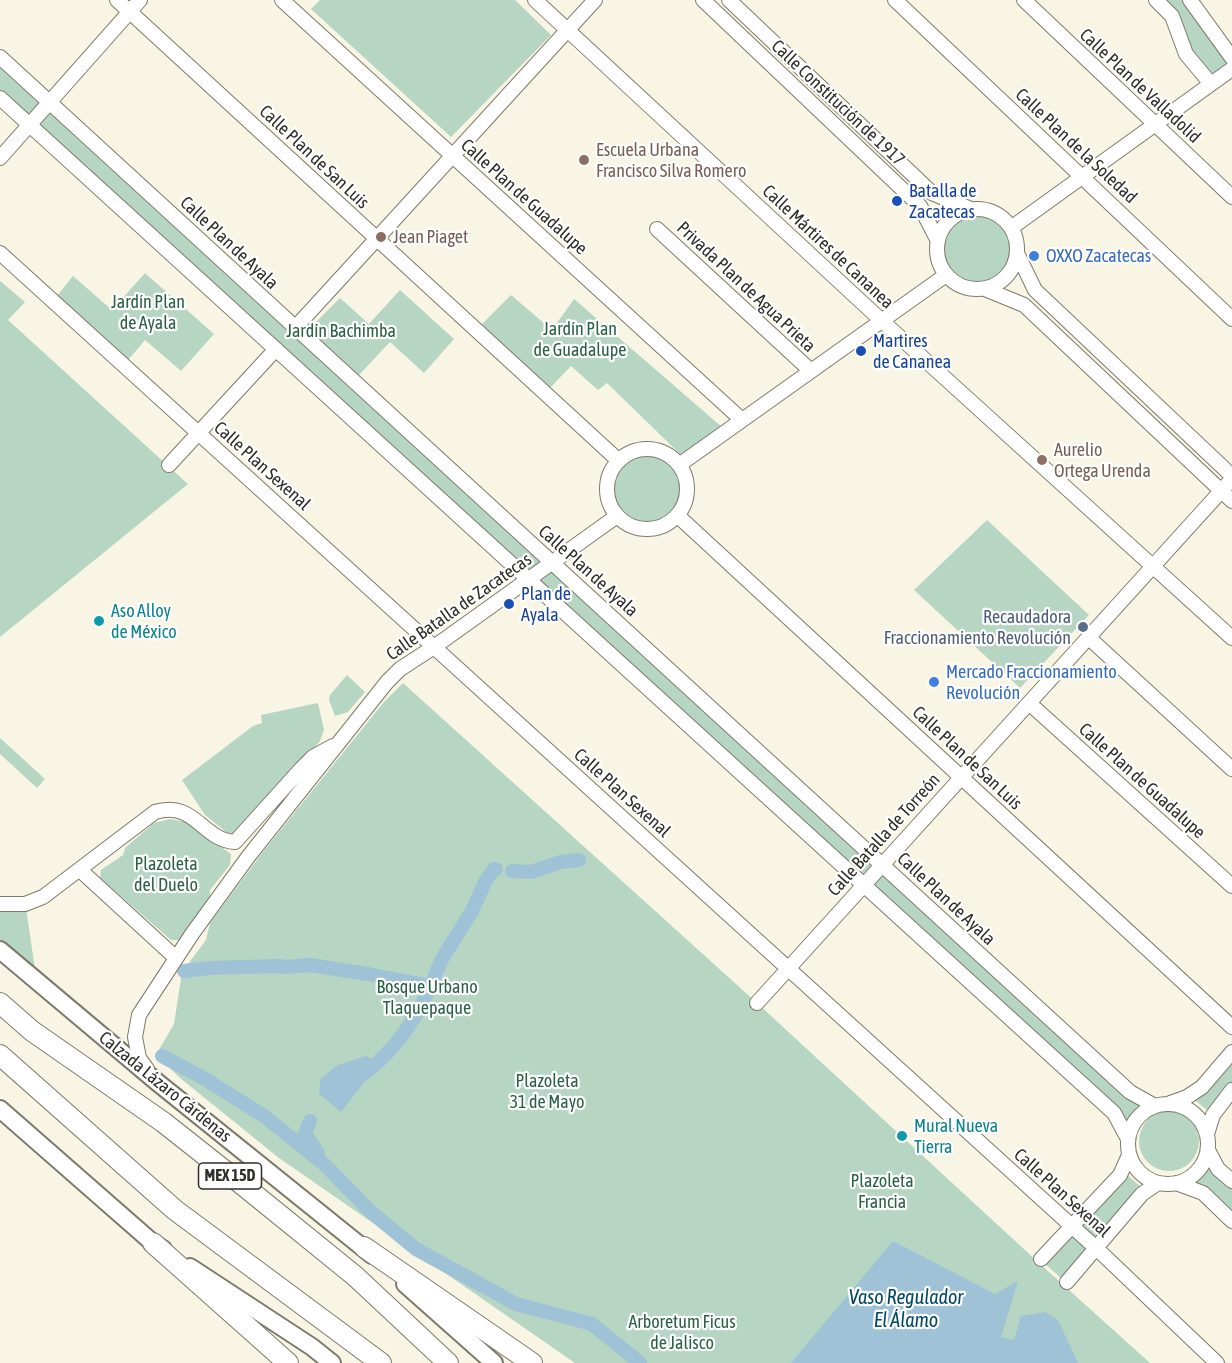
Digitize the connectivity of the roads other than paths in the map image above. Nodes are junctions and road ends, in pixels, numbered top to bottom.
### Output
1 (117, 0) edge
2 (140, 0) edge
3 (282, 0) edge
4 (536, 0) edge
5 (595, 0) edge
6 (703, 0) edge
7 (729, 0) edge
8 (895, 0) edge
9 (1024, 0) edge
10 (1156, 0) edge
11 (1190, 0) edge
12 (130, 12) junction
13 (568, 30) junction
14 (0, 57) edge
15 (1232, 58) edge
16 (1230, 74) edge
17 (1211, 84) junction
18 (0, 98) edge
19 (50, 102) junction
20 (1155, 124) junction
21 (29, 125) junction
22 (453, 156) junction
23 (0, 158) edge
24 (1082, 177) junction
25 (1232, 197) edge
26 (973, 210) junction
27 (1011, 228) junction
28 (657, 229) dead end
29 (376, 239) junction
30 (938, 241) junction
31 (0, 253) edge
32 (1017, 253) junction
33 (946, 275) junction
34 (985, 289) junction
35 (1232, 319) edge
36 (882, 321) junction
37 (295, 328) junction
38 (276, 349) junction
39 (811, 371) junction
40 (741, 420) junction
41 (199, 433) junction
42 (619, 461) junction
43 (169, 465) dead end
44 (679, 465) junction
45 (1232, 478) edge
46 (1221, 491) junction
47 (1232, 501) edge
48 (617, 516) junction
49 (678, 516) junction
50 (552, 563) junction
51 (1153, 566) junction
52 (529, 579) junction
53 (1088, 637) junction
54 (1232, 638) edge
55 (434, 647) junction
56 (1029, 703) junction
57 (338, 744) junction
58 (1232, 769) edge
59 (961, 777) junction
60 (235, 842) junction
61 (248, 857) junction
62 (882, 865) junction
63 (80, 870) junction
64 (864, 885) junction
65 (1232, 886) edge
66 (0, 904) edge
67 (0, 950) edge
68 (176, 958) junction
69 (788, 969) junction
70 (0, 1003) edge
71 (758, 1003) dead end
72 (1232, 1027) edge
73 (1232, 1052) edge
74 (0, 1055) edge
75 (157, 1082) junction
76 (1232, 1090) edge
77 (1162, 1105) junction
78 (0, 1109) edge
79 (1207, 1134) junction
80 (1128, 1139) junction
81 (1208, 1150) junction
82 (1129, 1155) junction
83 (1232, 1181) edge
84 (1158, 1183) junction
85 (1176, 1183) junction
86 (1232, 1221) edge
87 (1072, 1226) junction
88 (153, 1243) junction
89 (364, 1247) junction
90 (1096, 1248) junction
91 (1041, 1259) dead end
92 (1067, 1282) dead end
93 (288, 1363) edge
94 (332, 1363) edge
95 (381, 1363) edge
96 (448, 1363) edge
97 (494, 1363) edge
98 (532, 1363) edge
99 (1217, 1363) edge

1 - 12 street, Calle Plan de San Luis
2 - 12 street
3 - 22 street, Calle Plan de Guadalupe
4 - 13 street, Calle Mártires de Cananea
5 - 13 street
6 - 30 street, Calle Constitución de 1917
7 - 26 street, Calle Constitución de 1917
8 - 24 street, Calle Plan de la Soledad
9 - 20 street, Calle Plan de Valladolid
10 - 17 street
11 - 15 street
12 - 19 street
12 - 29 street, Calle Plan de San Luis
13 - 22 street
13 - 36 street, Calle Mártires de Cananea
14 - 19 street, Calle Plan de Ayala
16 - 17 street
17 - 20 street
18 - 21 street
19 - 21 street
19 - 37 street, Calle Plan de Ayala
20 - 24 street
20 - 25 street, Calle Plan de Valladolid
21 - 23 street
21 - 38 street
22 - 29 street
22 - 40 street, Calle Plan de Guadalupe
24 - 27 street
24 - 35 street, Calle Plan de la Soledad
26 - 27 street
26 - 30 street
27 - 32 street
28 - 39 street, Privada Plan de Agua Prieta
29 - 37 street
29 - 42 street, Calle Plan de San Luis
30 - 33 street
31 - 41 street, Calle Plan Sexenal
32 - 34 street
32 - 45 street
33 - 34 street
33 - 36 street
34 - 46 street
36 - 39 street
36 - 51 street, Calle Mártires de Cananea
37 - 50 street, Calle Plan de Ayala
38 - 41 street
38 - 52 street
39 - 40 street
40 - 44 street
41 - 43 street
41 - 55 street, Calle Plan Sexenal
42 - 44 street
42 - 48 street
44 - 49 street
45 - 46 street, Calle Batalla de Torreón
46 - 47 street
46 - 51 street, Calle Batalla de Torreón
48 - 49 street
48 - 50 street, Calle Batalla de Zacatecas
49 - 59 street, Calle Plan de San Luis
50 - 52 street, Calle Batalla de Zacatecas
50 - 62 street, Calle Plan de Ayala
51 - 53 street, Calle Batalla de Torreón
51 - 54 street, Calle Mártires de Cananea
52 - 55 street, Calle Batalla de Zacatecas
52 - 64 street
53 - 56 street, Calle Batalla de Torreón
53 - 58 street
55 - 57 street, Calle Batalla de Zacatecas
55 - 69 street, Calle Plan Sexenal
56 - 59 street, Calle Batalla de Torreón
56 - 65 street, Calle Plan de Guadalupe
57 - 60 street, Calle Batalla de Zacatecas
57 - 61 street, Calle Batalla de Zacatecas
59 - 62 street, Calle Batalla de Torreón
59 - 72 street, Calle Plan de San Luis
60 - 61 street
60 - 63 street
61 - 68 street, Calle Batalla de Zacatecas
62 - 64 street, Calle Batalla de Torreón
62 - 77 street, Calle Plan de Ayala
63 - 66 street
63 - 68 street
64 - 69 street, Calle Batalla de Torreón
64 - 80 street
67 - 75 main road, Calzada Lázaro Cárdenas
68 - 75 street, Calle Batalla de Zacatecas
69 - 71 street, Calle Batalla de Torreón
69 - 87 street, Calle Plan Sexenal
70 - 96 highway, Calzada Lázaro Cárdenas / MEX 15D
73 - 77 street
74 - 95 highway
75 - 89 main road, Calzada Lázaro Cárdenas
76 - 79 street
77 - 79 street
77 - 80 street
78 - 88 main road
79 - 81 street
80 - 82 street
81 - 83 street
81 - 85 street
82 - 84 street
82 - 87 street
84 - 85 street
84 - 90 street
85 - 86 street
87 - 90 street, Calle Plan Sexenal
87 - 91 street
88 - 93 highway
88 - 94 main road
89 - 97 main road, Calzada Lázaro Cárdenas
89 - 98 highway
90 - 92 street
90 - 99 street, Calle Plan Sexenal

